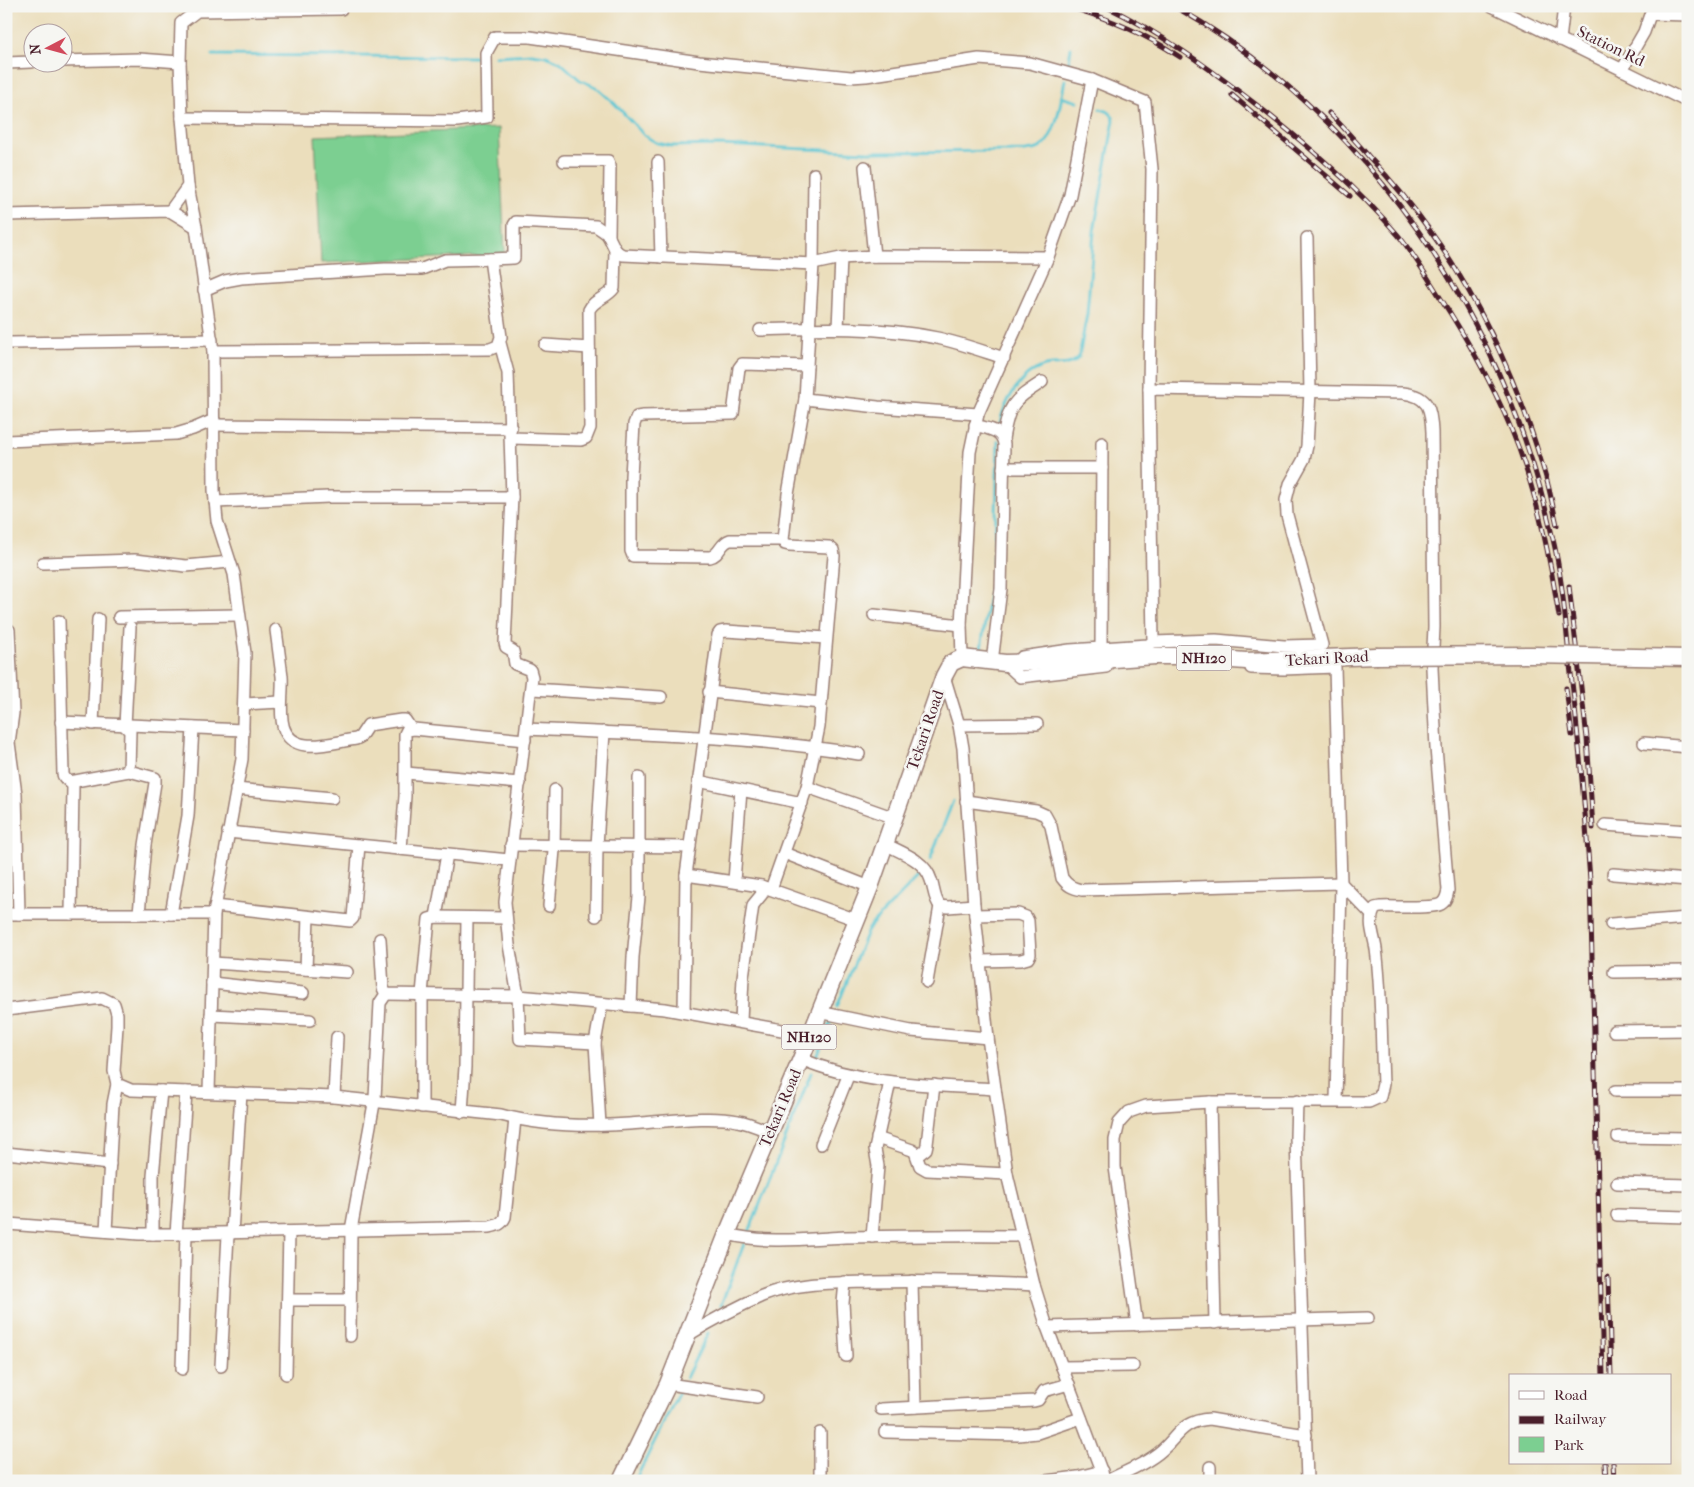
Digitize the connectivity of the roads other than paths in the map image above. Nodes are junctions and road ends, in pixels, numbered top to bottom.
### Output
1 (1492, 6) edge
2 (1564, 6) edge
3 (341, 9) dead end
4 (1652, 10) edge
5 (1688, 15) edge
6 (1560, 40) junction
7 (72, 61) edge
8 (22, 62) edge
9 (180, 62) junction
10 (6, 63) edge
11 (1622, 70) junction
12 (1092, 80) junction
13 (1688, 102) edge
14 (182, 118) junction
15 (564, 161) dead end
16 (658, 162) dead end
17 (865, 167) dead end
18 (814, 174) dead end
19 (188, 186) junction
20 (170, 211) junction
21 (6, 215) edge
22 (196, 227) junction
23 (609, 236) junction
24 (1307, 238) dead end
25 (615, 250) junction
26 (874, 256) junction
27 (661, 257) junction
28 (1048, 257) junction
29 (841, 258) junction
30 (490, 259) junction
31 (813, 264) junction
32 (204, 290) junction
33 (808, 328) junction
34 (838, 328) junction
35 (760, 330) dead end
36 (11, 343) dead end
37 (500, 343) junction
38 (545, 345) dead end
39 (212, 346) junction
40 (589, 348) junction
41 (1004, 358) junction
42 (807, 366) junction
43 (1042, 382) dead end
44 (1148, 388) junction
45 (1310, 392) junction
46 (805, 399) junction
47 (976, 420) junction
48 (214, 422) junction
49 (511, 433) junction
50 (1003, 439) junction
51 (6, 441) edge
52 (1102, 443) dead end
53 (1003, 468) junction
54 (1102, 468) junction
55 (512, 497) junction
56 (215, 502) junction
57 (783, 540) junction
58 (230, 562) junction
59 (42, 563) dead end
60 (874, 614) dead end
61 (239, 615) junction
62 (119, 617) dead end
63 (98, 619) dead end
64 (59, 621) dead end
65 (960, 625) junction
66 (130, 627) dead end
67 (9, 630) dead end
68 (276, 630) dead end
69 (826, 638) junction
70 (1153, 642) junction
71 (1101, 648) junction
72 (962, 658) junction
73 (1688, 658) edge
74 (999, 662) junction
75 (944, 676) junction
76 (532, 689) junction
77 (710, 692) junction
78 (661, 697) dead end
79 (280, 702) junction
80 (821, 703) junction
81 (245, 704) junction
82 (61, 722) junction
83 (93, 724) junction
84 (1037, 724) dead end
85 (959, 725) junction
86 (125, 726) junction
87 (193, 728) junction
88 (411, 729) junction
89 (243, 730) junction
90 (604, 732) junction
91 (526, 734) junction
92 (705, 736) junction
93 (8, 743) edge
94 (1644, 743) dead end
95 (816, 747) junction
96 (1688, 747) edge
97 (859, 754) dead end
98 (129, 772) junction
99 (406, 773) junction
100 (639, 778) dead end
101 (698, 781) junction
102 (70, 782) junction
103 (520, 783) junction
104 (808, 787) junction
105 (236, 790) junction
106 (556, 790) dead end
107 (741, 790) junction
108 (966, 797) junction
109 (332, 798) dead end
110 (802, 804) junction
111 (895, 818) junction
112 (1605, 826) dead end
113 (1688, 831) edge
114 (228, 832) junction
115 (885, 844) junction
116 (359, 845) junction
117 (511, 845) junction
118 (554, 846) junction
119 (597, 846) junction
120 (638, 847) junction
121 (690, 847) junction
122 (401, 849) junction
123 (784, 853) junction
124 (447, 854) junction
125 (509, 860) junction
126 (1613, 874) dead end
127 (686, 875) junction
128 (1688, 880) edge
129 (734, 881) junction
130 (1341, 882) junction
131 (870, 887) junction
132 (766, 888) junction
133 (549, 906) dead end
134 (940, 906) junction
135 (215, 910) junction
136 (974, 910) junction
137 (6, 914) edge
138 (19, 914) junction
139 (70, 914) junction
140 (139, 914) junction
141 (171, 914) junction
142 (1371, 914) junction
143 (596, 916) dead end
144 (308, 917) junction
145 (436, 917) junction
146 (467, 918) junction
147 (506, 918) junction
148 (1688, 918) edge
149 (856, 920) junction
150 (1611, 924) dead end
151 (380, 938) dead end
152 (980, 961) junction
153 (213, 963) junction
154 (306, 969) junction
155 (1688, 971) edge
156 (347, 972) dead end
157 (1614, 972) dead end
158 (927, 982) dead end
159 (212, 983) junction
160 (303, 993) dead end
161 (386, 994) junction
162 (422, 994) junction
163 (465, 995) junction
164 (518, 996) junction
165 (602, 1004) junction
166 (631, 1006) junction
167 (6, 1010) edge
168 (684, 1012) junction
169 (818, 1012) junction
170 (211, 1015) junction
171 (310, 1020) dead end
172 (741, 1021) junction
173 (1688, 1030) edge
174 (1614, 1031) dead end
175 (810, 1035) junction
176 (337, 1037) dead end
177 (988, 1038) junction
178 (595, 1043) junction
179 (800, 1060) junction
180 (848, 1076) junction
181 (890, 1082) junction
182 (117, 1084) junction
183 (934, 1085) junction
184 (995, 1089) junction
185 (161, 1091) junction
186 (1615, 1091) dead end
187 (1688, 1091) edge
188 (186, 1092) junction
189 (209, 1092) junction
190 (240, 1093) junction
191 (334, 1096) junction
192 (373, 1101) junction
193 (1297, 1101) junction
194 (1336, 1101) junction
195 (1210, 1102) junction
196 (422, 1107) junction
197 (462, 1112) junction
198 (514, 1119) junction
199 (600, 1125) junction
200 (771, 1132) junction
201 (1618, 1137) dead end
202 (877, 1138) junction
203 (1688, 1138) edge
204 (821, 1144) dead end
205 (6, 1153) edge
206 (917, 1156) junction
207 (110, 1164) junction
208 (1007, 1174) junction
209 (1617, 1183) dead end
210 (1688, 1185) edge
211 (1618, 1215) dead end
212 (1688, 1217) edge
213 (8, 1224) dead end
214 (351, 1230) junction
215 (106, 1231) junction
216 (289, 1232) junction
217 (232, 1233) junction
218 (152, 1234) junction
219 (181, 1234) junction
220 (727, 1234) junction
221 (1022, 1236) junction
222 (872, 1237) junction
223 (912, 1281) junction
224 (845, 1282) junction
225 (1034, 1285) junction
226 (288, 1300) junction
227 (350, 1300) junction
228 (1368, 1318) dead end
229 (1303, 1319) junction
230 (1215, 1323) junction
231 (1137, 1325) junction
232 (1047, 1327) junction
233 (688, 1335) junction
234 (350, 1336) dead end
235 (846, 1356) dead end
236 (221, 1366) dead end
237 (1133, 1366) dead end
238 (1062, 1367) junction
239 (182, 1369) dead end
240 (286, 1374) dead end
241 (668, 1384) junction
242 (1068, 1384) junction
243 (758, 1397) dead end
244 (915, 1407) junction
245 (881, 1409) dead end
246 (1081, 1418) junction
247 (885, 1432) dead end
248 (820, 1433) dead end
249 (1306, 1435) junction
250 (1210, 1467) dead end
251 (1105, 1477) edge
252 (621, 1481) edge
253 (820, 1481) edge
254 (1046, 1481) edge
255 (1210, 1481) edge
256 (1307, 1481) edge

1 - 6 street, Station Rd
2 - 6 street
3 - 9 street
4 - 5 street
4 - 11 street
6 - 11 street, Station Rd
7 - 9 street
8 - 10 street
9 - 14 street
11 - 13 street, Station Rd
12 - 14 street
12 - 28 street
12 - 44 street
14 - 19 street
15 - 23 street
16 - 27 street
17 - 26 street
18 - 31 street
19 - 20 street
19 - 22 street
20 - 21 street
20 - 22 street
22 - 32 street
23 - 25 street
23 - 30 street
24 - 45 street
25 - 27 street
25 - 40 street
26 - 28 street
26 - 29 street
27 - 31 street
28 - 41 street
29 - 31 street
29 - 34 street
30 - 32 street
30 - 37 street
31 - 33 street
32 - 39 street
33 - 34 street
33 - 35 street
33 - 42 street
34 - 41 street
36 - 39 street
37 - 39 street
37 - 49 street
38 - 40 street
39 - 48 street
40 - 49 street
41 - 47 street
42 - 46 street
42 - 57 street
43 - 50 street
44 - 45 street
44 - 70 street
45 - 70 street
45 - 142 street
46 - 47 street
46 - 57 street
47 - 50 street
47 - 65 street
48 - 49 street
48 - 51 street
48 - 56 street
49 - 55 street
50 - 53 street
52 - 54 street
53 - 54 street
53 - 74 street
54 - 71 street
55 - 56 street
55 - 76 street
56 - 58 street
57 - 69 street
58 - 59 street
58 - 61 street
60 - 65 street
61 - 62 street
61 - 81 street
63 - 83 street
64 - 82 street
65 - 72 street
66 - 86 street
67 - 93 street
68 - 79 street
69 - 77 street
69 - 80 street
70 - 71 street
71 - 74 street
72 - 74 highway, Tekari Road / NH120
72 - 75 highway, Tekari Road / NH120
73 - 74 highway, Tekari Road / NH120, bridge
74 - 130 street
75 - 85 street
75 - 111 highway, Tekari Road / NH120
76 - 78 street
76 - 91 street
77 - 80 street
77 - 92 street
79 - 81 street
79 - 88 street
80 - 95 street
81 - 89 street
82 - 83 street
82 - 102 street
83 - 86 street
84 - 85 street
85 - 108 street
86 - 87 street
86 - 98 street
87 - 89 street
87 - 141 street
88 - 91 street
88 - 99 street
89 - 105 street
90 - 91 street
90 - 92 street
90 - 119 street
91 - 103 street
92 - 95 street
92 - 101 street
93 - 138 street
94 - 96 street
95 - 97 street
95 - 104 street
98 - 102 street
98 - 140 street
99 - 103 street
99 - 122 street
100 - 120 street
101 - 107 street
101 - 121 street
102 - 139 street
103 - 117 street
104 - 110 street
104 - 111 street
105 - 109 street
105 - 114 street
106 - 118 street
107 - 110 street
107 - 129 street
108 - 130 street
108 - 136 street
110 - 123 street
111 - 115 highway, Tekari Road / NH120
112 - 113 street
114 - 116 street
114 - 135 street
115 - 131 highway, Tekari Road / NH120
115 - 134 street
116 - 122 street
116 - 144 street
117 - 118 street
117 - 125 street
118 - 119 street
118 - 133 street
119 - 120 street
119 - 143 street
120 - 121 street
120 - 166 street
121 - 127 street
122 - 124 street
123 - 131 street
123 - 132 street
124 - 125 street
124 - 145 street
125 - 147 street
126 - 128 street
127 - 129 street
127 - 168 street
129 - 132 street
130 - 142 street
130 - 194 street
131 - 149 highway, Tekari Road / NH120
132 - 149 street
132 - 172 street
134 - 136 street
134 - 158 street
135 - 141 street
135 - 144 street
135 - 153 street
136 - 152 street
136 - 152 street
137 - 138 street
138 - 139 street
139 - 140 street
140 - 141 street
142 - 194 street
144 - 154 street
145 - 146 street
145 - 162 street
146 - 147 street
146 - 163 street
147 - 164 street
148 - 150 street
149 - 169 highway, Tekari Road / NH120
151 - 161 street
152 - 177 street
153 - 154 street
153 - 159 street
154 - 156 street
155 - 157 street
159 - 160 street
159 - 170 street
161 - 162 street
161 - 192 street
162 - 163 street
162 - 196 street
163 - 164 street
163 - 197 street
164 - 165 street
164 - 178 street
165 - 166 street
165 - 178 street
166 - 168 street
167 - 182 street
168 - 172 street
169 - 175 highway, Tekari Road / NH120
169 - 177 street
170 - 171 street
170 - 189 street
172 - 175 street
173 - 174 street
175 - 179 highway, Tekari Road / NH120
176 - 191 street
177 - 184 street
178 - 199 street
179 - 180 street
179 - 200 highway, Tekari Road / NH120
180 - 181 street
180 - 204 street
181 - 183 street
181 - 202 street
182 - 185 street
182 - 207 street
183 - 184 street
183 - 206 street
184 - 208 street
185 - 188 street
185 - 218 street
186 - 187 street
188 - 189 street
188 - 219 street
189 - 190 street
190 - 191 street
190 - 217 street
191 - 192 street
192 - 196 street
192 - 214 street
193 - 194 street
193 - 195 street
193 - 229 street
195 - 230 street
195 - 231 street
196 - 197 street
197 - 198 street
198 - 199 street
198 - 214 street
199 - 200 street
200 - 220 highway, Tekari Road / NH120
201 - 203 street
202 - 206 street
202 - 222 street
205 - 207 street
206 - 208 street
207 - 215 street
208 - 221 street
209 - 210 street
211 - 212 street
213 - 215 street
214 - 216 street
214 - 227 street
215 - 218 street
216 - 217 street
216 - 226 street
217 - 219 street
217 - 236 street
218 - 219 street
219 - 239 street
220 - 222 street
220 - 233 highway, Tekari Road / NH120
221 - 222 street
221 - 225 street
223 - 224 street
223 - 225 street
223 - 244 street
224 - 233 street
224 - 235 street
225 - 232 street
226 - 227 street
226 - 240 street
227 - 234 street
228 - 229 street
229 - 230 street
229 - 249 street
230 - 231 street
231 - 232 street
232 - 238 street
233 - 241 highway, Tekari Road / NH120
237 - 238 street
238 - 242 street
241 - 243 street
241 - 252 highway, Tekari Road / NH120
242 - 244 street
242 - 246 street
244 - 245 street
246 - 247 street
246 - 251 street
248 - 253 street
249 - 251 street
249 - 256 street
250 - 255 street
251 - 254 street

